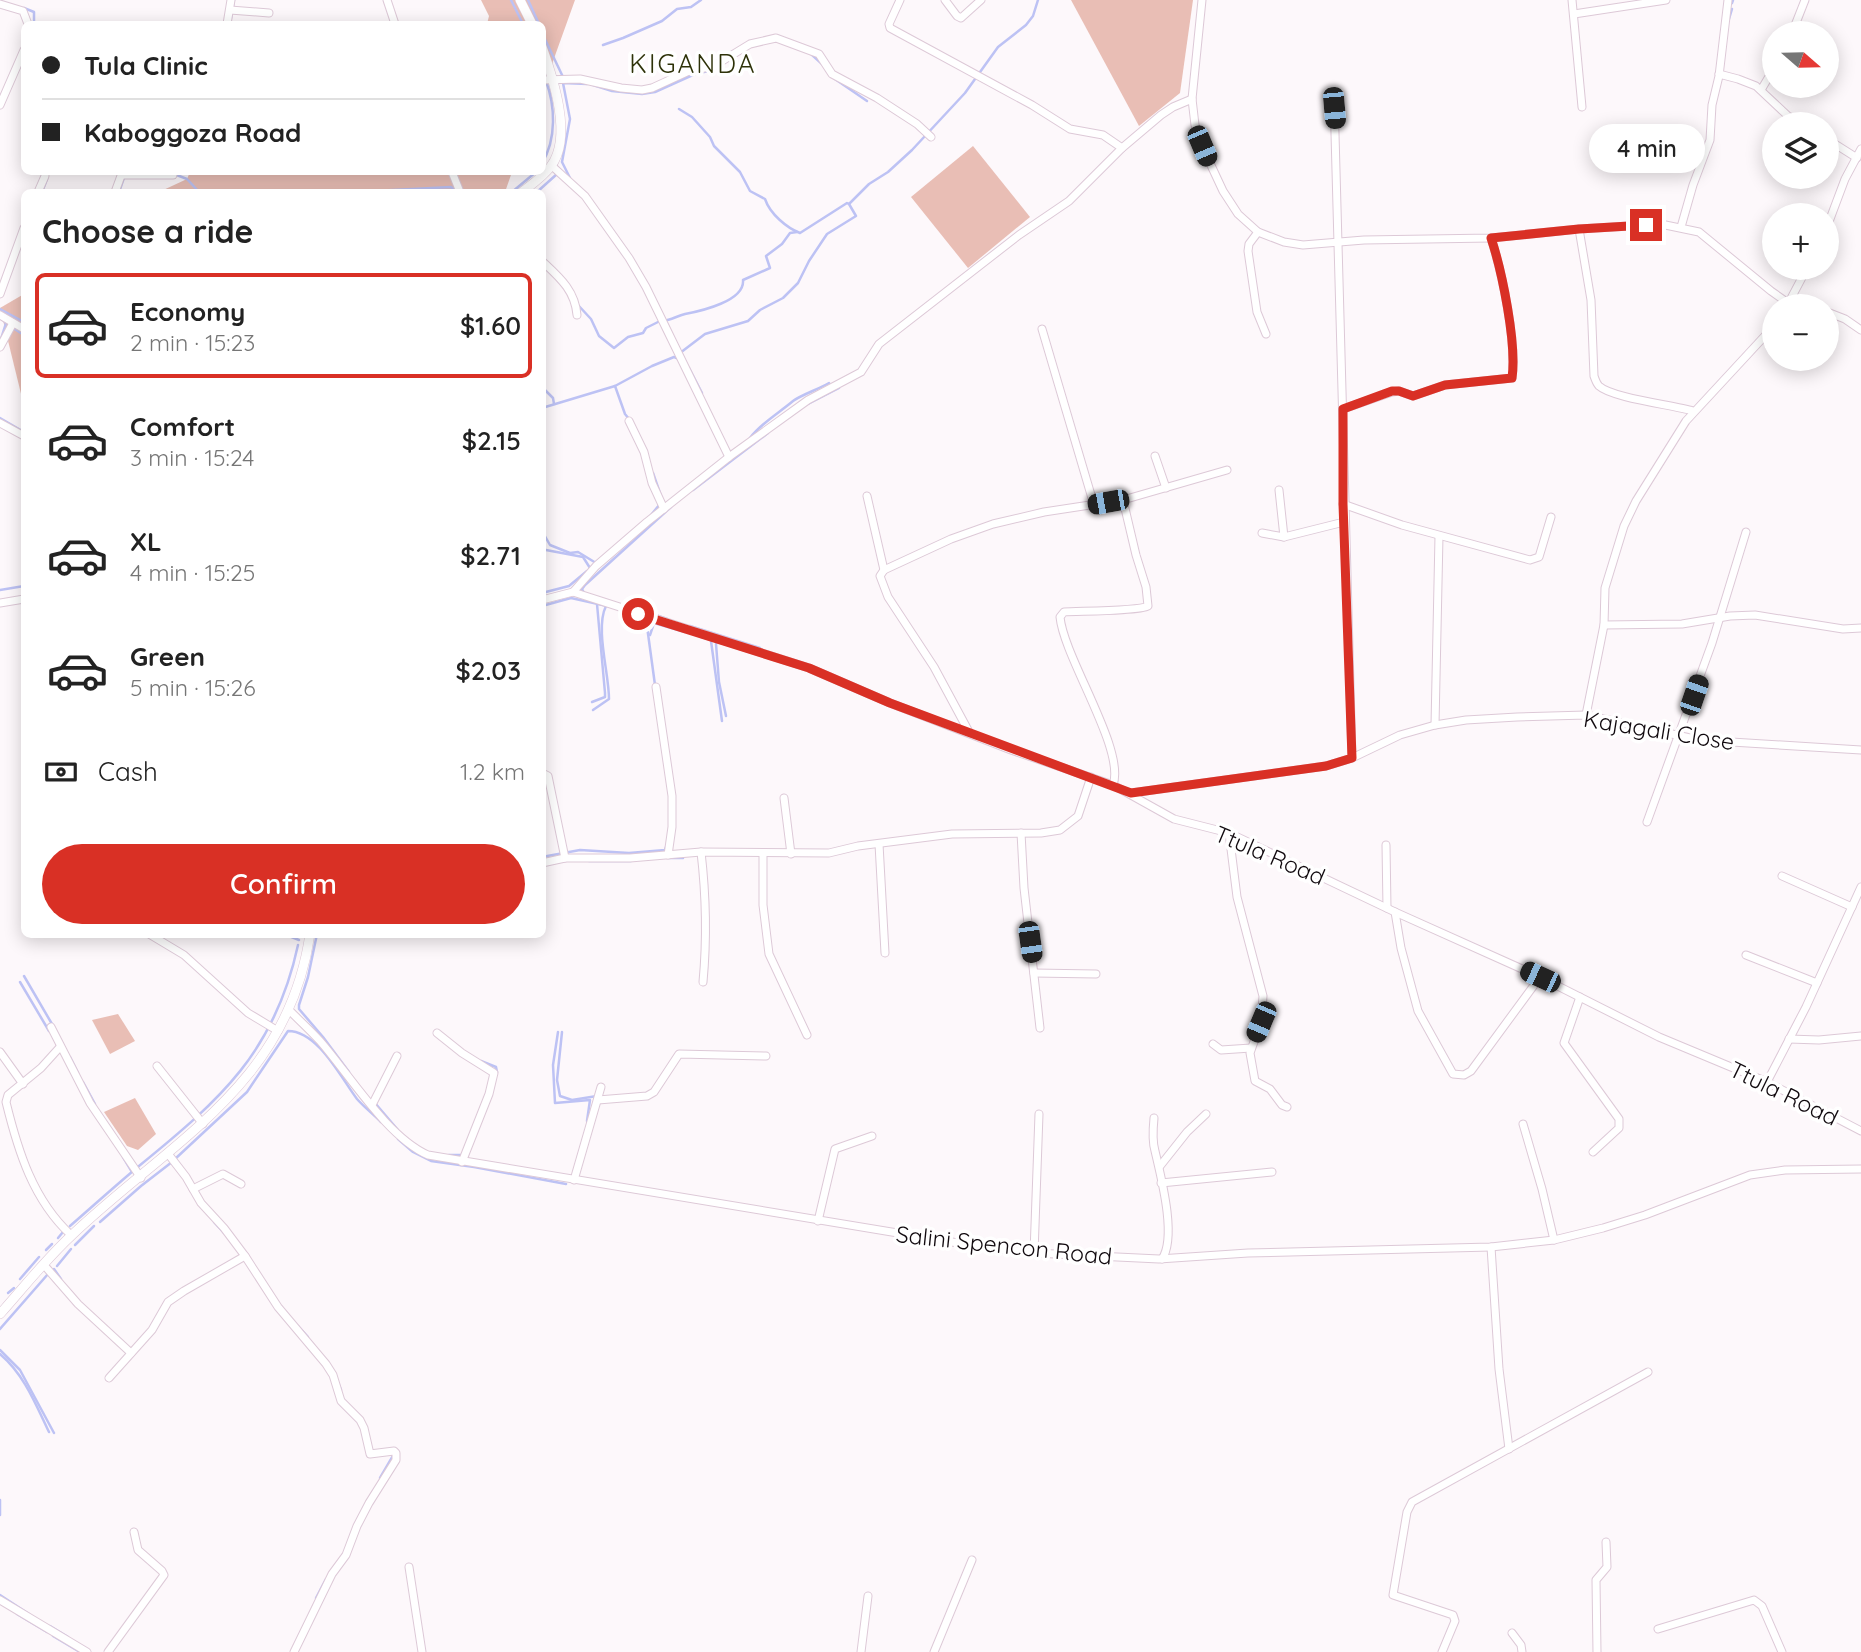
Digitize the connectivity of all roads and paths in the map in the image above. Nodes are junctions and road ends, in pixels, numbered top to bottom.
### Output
1 (231, 0) edge
2 (387, 0) edge
3 (520, 0) edge
4 (900, 0) edge
5 (945, 0) edge
6 (981, 0) edge
7 (1202, 0) edge
8 (1572, 0) edge
9 (1666, 0) edge
10 (1728, 0) edge
11 (1805, 0) edge
12 (1648, 1) edge
13 (0, 4) edge
14 (230, 10) junction
15 (269, 13) dead end
16 (1574, 15) junction
17 (27, 21) edge
18 (228, 21) edge
19 (394, 21) edge
20 (530, 21) edge
21 (1797, 21) edge
22 (21, 57) edge
23 (546, 58) edge
24 (1720, 75) junction
25 (554, 79) junction
26 (546, 80) edge
27 (1761, 90) joint
28 (1334, 97) dead end
29 (1192, 99) junction
30 (0, 105) edge
31 (1582, 107) dead end
32 (1784, 112) edge
33 (928, 134) dead end
34 (1839, 147) edge
35 (1122, 148) junction
36 (1861, 149) edge
37 (1857, 158) junction
38 (552, 166) junction
39 (546, 171) edge
40 (542, 175) edge
41 (45, 176) dead end
42 (39, 189) edge
43 (525, 189) edge
44 (1836, 203) edge
45 (1681, 227) junction
46 (1579, 229) junction
47 (1258, 232) junction
48 (21, 236) edge
49 (1491, 238) junction
50 (1339, 244) junction
51 (546, 264) edge
52 (0, 294) edge
53 (1775, 294) edge
54 (0, 315) edge
55 (577, 315) dead end
56 (1839, 317) edge
57 (13, 323) junction
58 (21, 327) edge
59 (1042, 329) dead end
60 (1861, 330) edge
61 (1266, 334) dead end
62 (1762, 339) edge
63 (0, 347) edge
64 (1343, 409) junction
65 (1693, 411) junction
66 (629, 421) dead end
67 (0, 423) edge
68 (21, 434) edge
69 (1155, 456) dead end
70 (729, 457) junction
71 (1227, 470) dead end
72 (1166, 488) junction
73 (1279, 490) dead end
74 (867, 496) dead end
75 (1123, 500) junction
76 (1343, 504) junction
77 (1094, 505) junction
78 (664, 509) junction
79 (1551, 516) dead end
80 (1344, 522) junction
81 (1746, 532) dead end
82 (1262, 533) dead end
83 (1439, 536) junction
84 (1284, 537) junction
85 (884, 570) junction
86 (573, 592) junction
87 (546, 599) edge
88 (21, 600) edge
89 (0, 603) edge
90 (1719, 618) junction
91 (1604, 625) junction
92 (1861, 628) edge
93 (656, 687) dead end
94 (1586, 715) junction
95 (1435, 725) junction
96 (970, 733) junction
97 (1679, 736) junction
98 (1861, 750) edge
99 (1352, 758) junction
100 (546, 775) edge
101 (1091, 777) junction
102 (1113, 785) junction
103 (1131, 793) junction
104 (784, 798) dead end
105 (1647, 822) dead end
106 (1229, 833) junction
107 (1021, 834) junction
108 (879, 844) junction
109 (1386, 845) dead end
110 (701, 852) junction
111 (763, 853) junction
112 (791, 854) junction
113 (668, 855) junction
114 (565, 858) junction
115 (546, 862) edge
116 (1782, 876) dead end
117 (1861, 887) edge
118 (1852, 907) junction
119 (1391, 910) junction
120 (156, 938) edge
121 (309, 938) edge
122 (886, 953) dead end
123 (1746, 955) dead end
124 (1034, 973) junction
125 (1096, 974) dead end
126 (1540, 977) junction
127 (703, 982) dead end
128 (1817, 983) junction
129 (1580, 997) junction
130 (289, 1010) junction
131 (51, 1027) dead end
132 (1040, 1028) dead end
133 (278, 1031) junction
134 (437, 1033) dead end
135 (807, 1035) dead end
136 (1861, 1036) edge
137 (1789, 1039) junction
138 (1213, 1044) dead end
139 (60, 1047) junction
140 (1251, 1048) junction
141 (0, 1052) edge
142 (397, 1056) dead end
143 (766, 1056) dead end
144 (158, 1066) dead end
145 (1767, 1082) junction
146 (23, 1084) junction
147 (601, 1087) dead end
148 (598, 1100) junction
149 (372, 1105) junction
150 (1287, 1107) dead end
151 (1039, 1114) dead end
152 (1206, 1114) dead end
153 (1154, 1118) dead end
154 (202, 1124) junction
155 (1523, 1124) dead end
156 (1861, 1131) edge
157 (872, 1136) dead end
158 (1593, 1153) dead end
159 (169, 1155) junction
160 (462, 1162) junction
161 (1160, 1166) junction
162 (1861, 1168) edge
163 (1272, 1172) dead end
164 (141, 1178) junction
165 (574, 1180) junction
166 (1161, 1183) junction
167 (241, 1184) dead end
168 (193, 1189) junction
169 (818, 1221) junction
170 (71, 1235) junction
171 (1554, 1240) junction
172 (1491, 1247) junction
173 (1034, 1253) junction
174 (245, 1256) junction
175 (1162, 1259) junction
176 (44, 1265) junction
177 (0, 1314) edge
178 (131, 1353) junction
179 (1648, 1372) dead end
180 (109, 1378) dead end
181 (1510, 1449) junction
182 (134, 1532) dead end
183 (1606, 1542) dead end
184 (972, 1560) dead end
185 (408, 1567) dead end
186 (868, 1596) dead end
187 (0, 1600) edge
188 (1658, 1629) dead end
189 (1512, 1633) dead end
190 (87, 1652) edge
191 (108, 1652) edge
192 (294, 1652) edge
193 (422, 1652) edge
194 (861, 1652) edge
195 (934, 1652) edge
196 (1442, 1652) edge
197 (1522, 1652) edge
198 (1597, 1652) edge
199 (1782, 1652) edge

1 - 14 street
2 - 19 street
3 - 20 street
4 - 35 street
5 - 6 street
7 - 29 street
8 - 16 street
9 - 12 street
10 - 24 street
11 - 21 street
12 - 16 street
13 - 17 street
14 - 15 street
14 - 18 street
16 - 31 street
22 - 30 street
23 - 25 street
24 - 27 street
24 - 45 street
25 - 26 street
25 - 33 street
25 - 38 street
27 - 32 street
28 - 50 street
29 - 35 street
29 - 47 street
34 - 37 street
35 - 70 street
36 - 37 street
37 - 44 street
38 - 39 street
38 - 70 street
40 - 43 street
41 - 42 street
45 - 46 street
45 - 53 street
46 - 49 street
46 - 65 street
47 - 50 street
47 - 61 street
48 - 52 street
49 - 50 street
49 - 64 street
50 - 64 street
51 - 55 street
54 - 57 street
56 - 60 street
57 - 58 street
57 - 63 street
59 - 77 street
62 - 65 street
64 - 76 street
65 - 91 street
66 - 78 street
67 - 68 street
69 - 72 street
70 - 78 street
71 - 72 street
72 - 75 street
73 - 84 street
74 - 85 street
75 - 77 street
75 - 102 street
76 - 80 street
76 - 83 street
77 - 85 street
78 - 86 street
79 - 83 street
80 - 84 street
80 - 99 street
81 - 90 street
82 - 84 street
83 - 95 street
85 - 96 street
86 - 87 street
86 - 96 street, Ttula Road
88 - 89 street
90 - 91 street
90 - 92 street
90 - 97 street
91 - 94 street
93 - 113 street
94 - 95 street, Kajagali Close
94 - 97 street, Kajagali Close
95 - 99 street, Kajagali Close
96 - 101 street, Ttula Road
97 - 98 street, Kajagali Close
97 - 105 street
99 - 103 street, Kajagali Close
100 - 114 street
101 - 102 street, Ttula Road
101 - 107 street
102 - 103 street, Ttula Road
103 - 106 street, Ttula Road
104 - 112 street
106 - 119 street, Ttula Road
106 - 140 street
107 - 108 street
107 - 124 street
108 - 112 street
108 - 122 street
109 - 119 street
110 - 111 street
110 - 113 street
110 - 127 street
111 - 112 street
111 - 135 street
113 - 114 street
114 - 115 street
116 - 118 street
117 - 118 street
118 - 128 street
119 - 126 street, Ttula Road
119 - 126 street
120 - 133 street
121 - 130 street
123 - 128 street
124 - 125 street
124 - 132 street
126 - 129 street, Ttula Road
128 - 137 street
129 - 145 street, Ttula Road
129 - 158 street
130 - 133 street
130 - 149 street, Salini Spencon Road
131 - 139 street
133 - 154 street
134 - 160 street
136 - 137 street
137 - 145 street
138 - 140 street
139 - 146 street
139 - 164 street
140 - 150 street
141 - 146 street
142 - 149 street
143 - 148 street
144 - 154 street
145 - 156 street, Ttula Road
146 - 170 street
147 - 148 street
148 - 165 street
149 - 160 street, Salini Spencon Road
151 - 173 street
152 - 161 street
153 - 161 street
154 - 159 street
155 - 171 street
157 - 169 street
159 - 164 street
159 - 168 street
160 - 165 street, Salini Spencon Road
161 - 166 street
162 - 171 street, Salini Spencon Road
163 - 166 street
164 - 170 street
165 - 169 street, Salini Spencon Road
166 - 175 street
167 - 168 street
168 - 174 street
169 - 173 street, Salini Spencon Road
170 - 176 street
171 - 172 street, Salini Spencon Road
172 - 175 street, Salini Spencon Road
172 - 181 street
173 - 175 street, Salini Spencon Road
174 - 178 street
174 - 192 street
176 - 177 street
176 - 178 street
178 - 180 street
179 - 181 street
181 - 196 street
182 - 191 street
183 - 198 street
184 - 195 street
185 - 193 street
186 - 194 street
187 - 190 street
188 - 199 street
189 - 197 street

